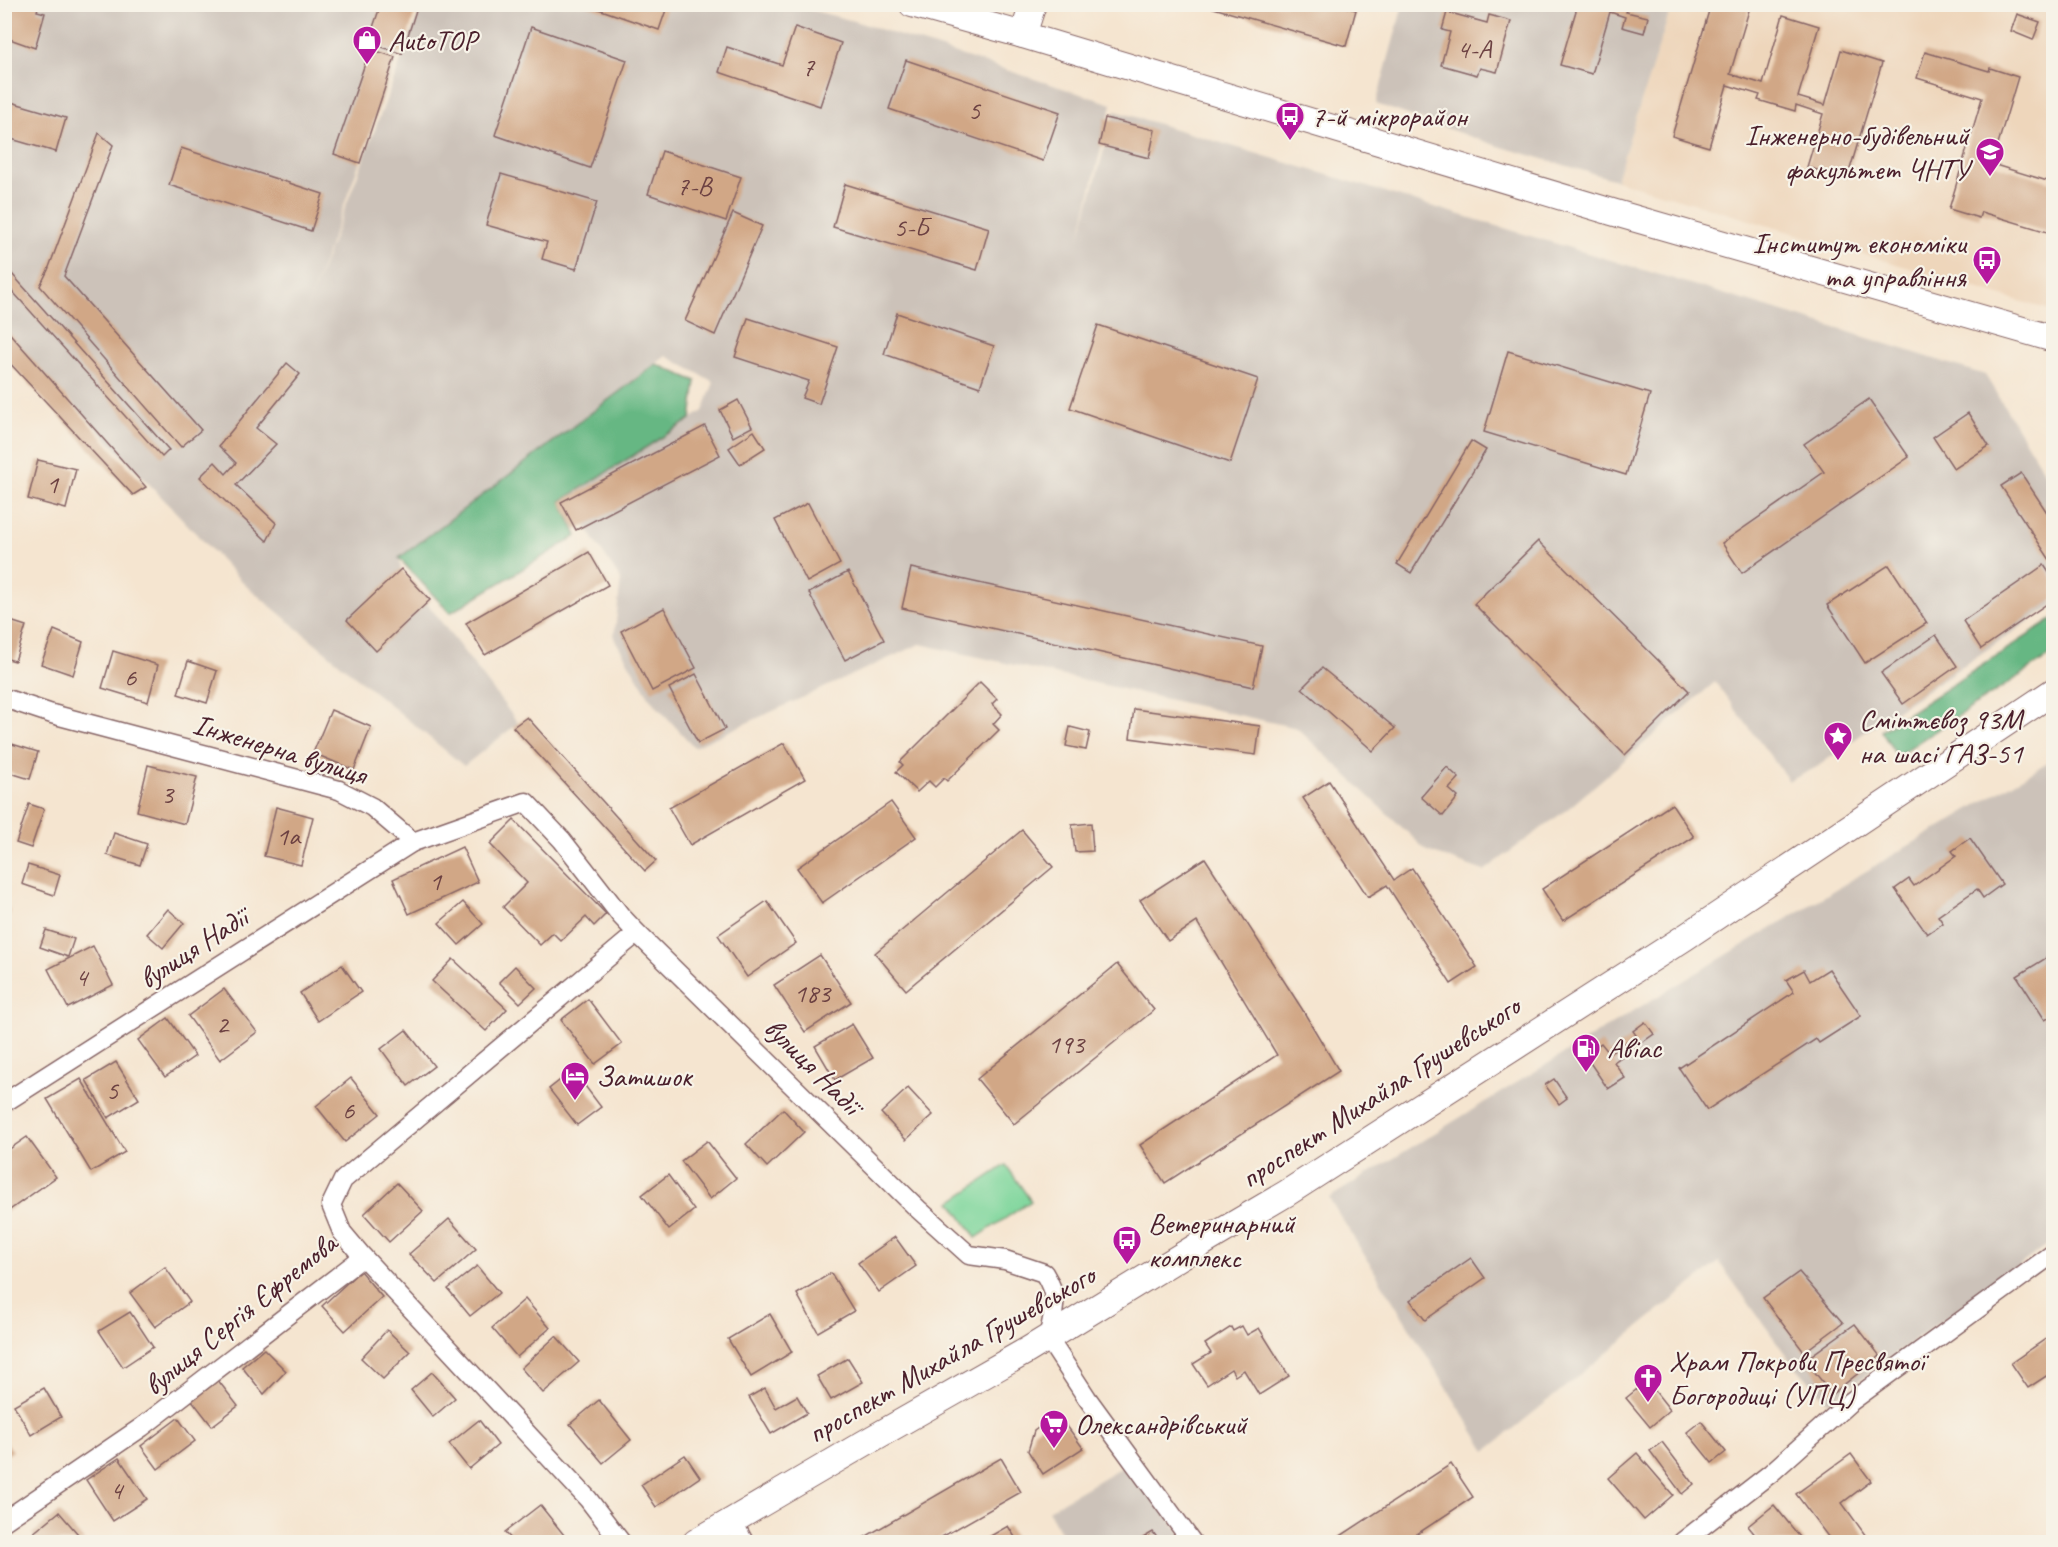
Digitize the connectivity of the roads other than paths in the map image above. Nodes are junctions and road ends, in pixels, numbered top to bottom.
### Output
1 (912, 4) edge
2 (1033, 4) edge
3 (1023, 35) junction
4 (2054, 339) edge
5 (2054, 691) edge
6 (4, 698) edge
7 (413, 842) junction
8 (637, 933) junction
9 (4, 1103) edge
10 (2054, 1253) edge
11 (363, 1257) junction
12 (1048, 1338) junction
13 (732, 1520) junction
14 (4, 1521) edge
15 (621, 1542) edge
16 (696, 1542) edge
17 (744, 1542) edge
18 (1192, 1542) edge
19 (1682, 1542) edge

1 - 3 street
2 - 3 street
3 - 4 street
5 - 12 street, проспект Михайла Грушевського
6 - 7 street, Інженерна вулиця
7 - 8 street, вулиця Надії
7 - 9 street, вулиця Надії
8 - 11 street, вулиця Сергія Єфремова
8 - 12 street, вулиця Надії
10 - 19 street
11 - 14 street, вулиця Сергія Єфремова
11 - 15 street
12 - 13 street, проспект Михайла Грушевського
12 - 18 street
13 - 16 street, проспект Михайла Грушевського
13 - 17 street

